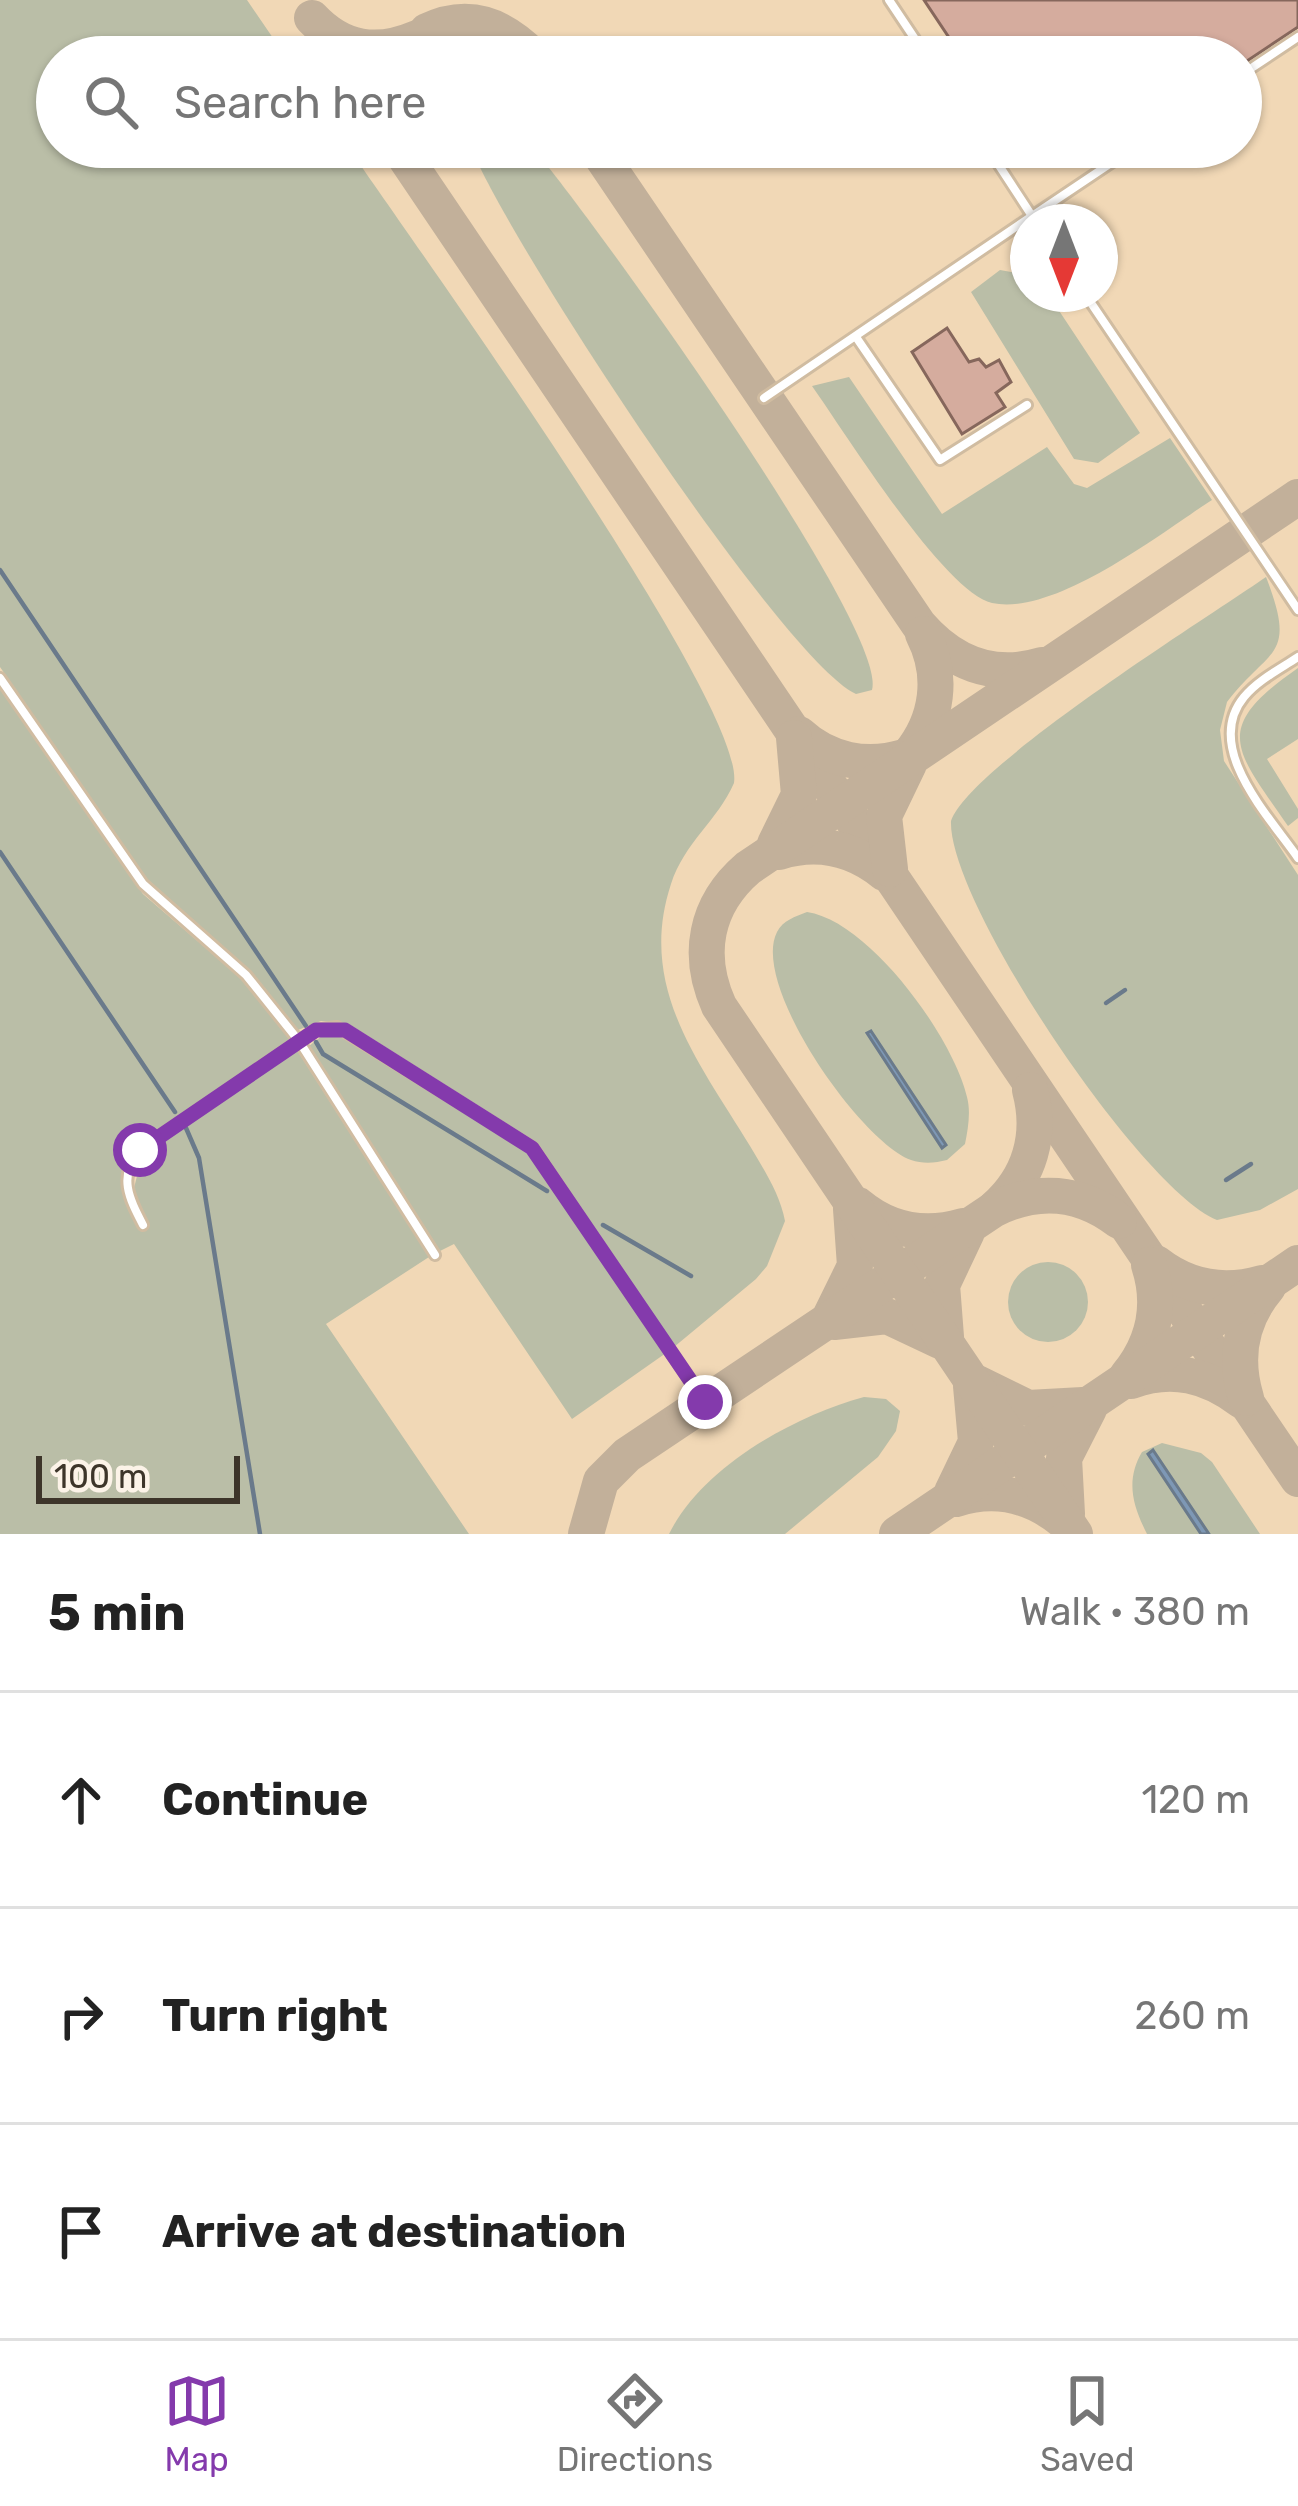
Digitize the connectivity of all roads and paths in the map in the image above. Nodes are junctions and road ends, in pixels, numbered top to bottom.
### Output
1 (889, 0) edge
2 (913, 36) edge
3 (1298, 37) edge
4 (1262, 62) edge
5 (1001, 168) edge
6 (1106, 168) edge
7 (1024, 204) edge
8 (1055, 204) edge
9 (1010, 235) edge
10 (1097, 312) edge
11 (856, 337) junction
12 (764, 398) dead end
13 (1027, 404) dead end
14 (1298, 610) edge
15 (1298, 657) edge
16 (0, 678) edge
17 (1298, 838) edge
18 (1288, 844) junction
19 (1298, 858) edge
20 (299, 1041) junction
21 (143, 1225) dead end
22 (434, 1255) dead end
23 (705, 1402) dead end

1 - 2 lane
3 - 4 lane
5 - 7 lane
6 - 8 lane
9 - 11 lane
10 - 14 lane
11 - 12 lane
11 - 13 lane
15 - 18 lane
16 - 20 lane
17 - 18 lane
18 - 19 lane
20 - 21 lane
20 - 22 lane
20 - 23 lane

